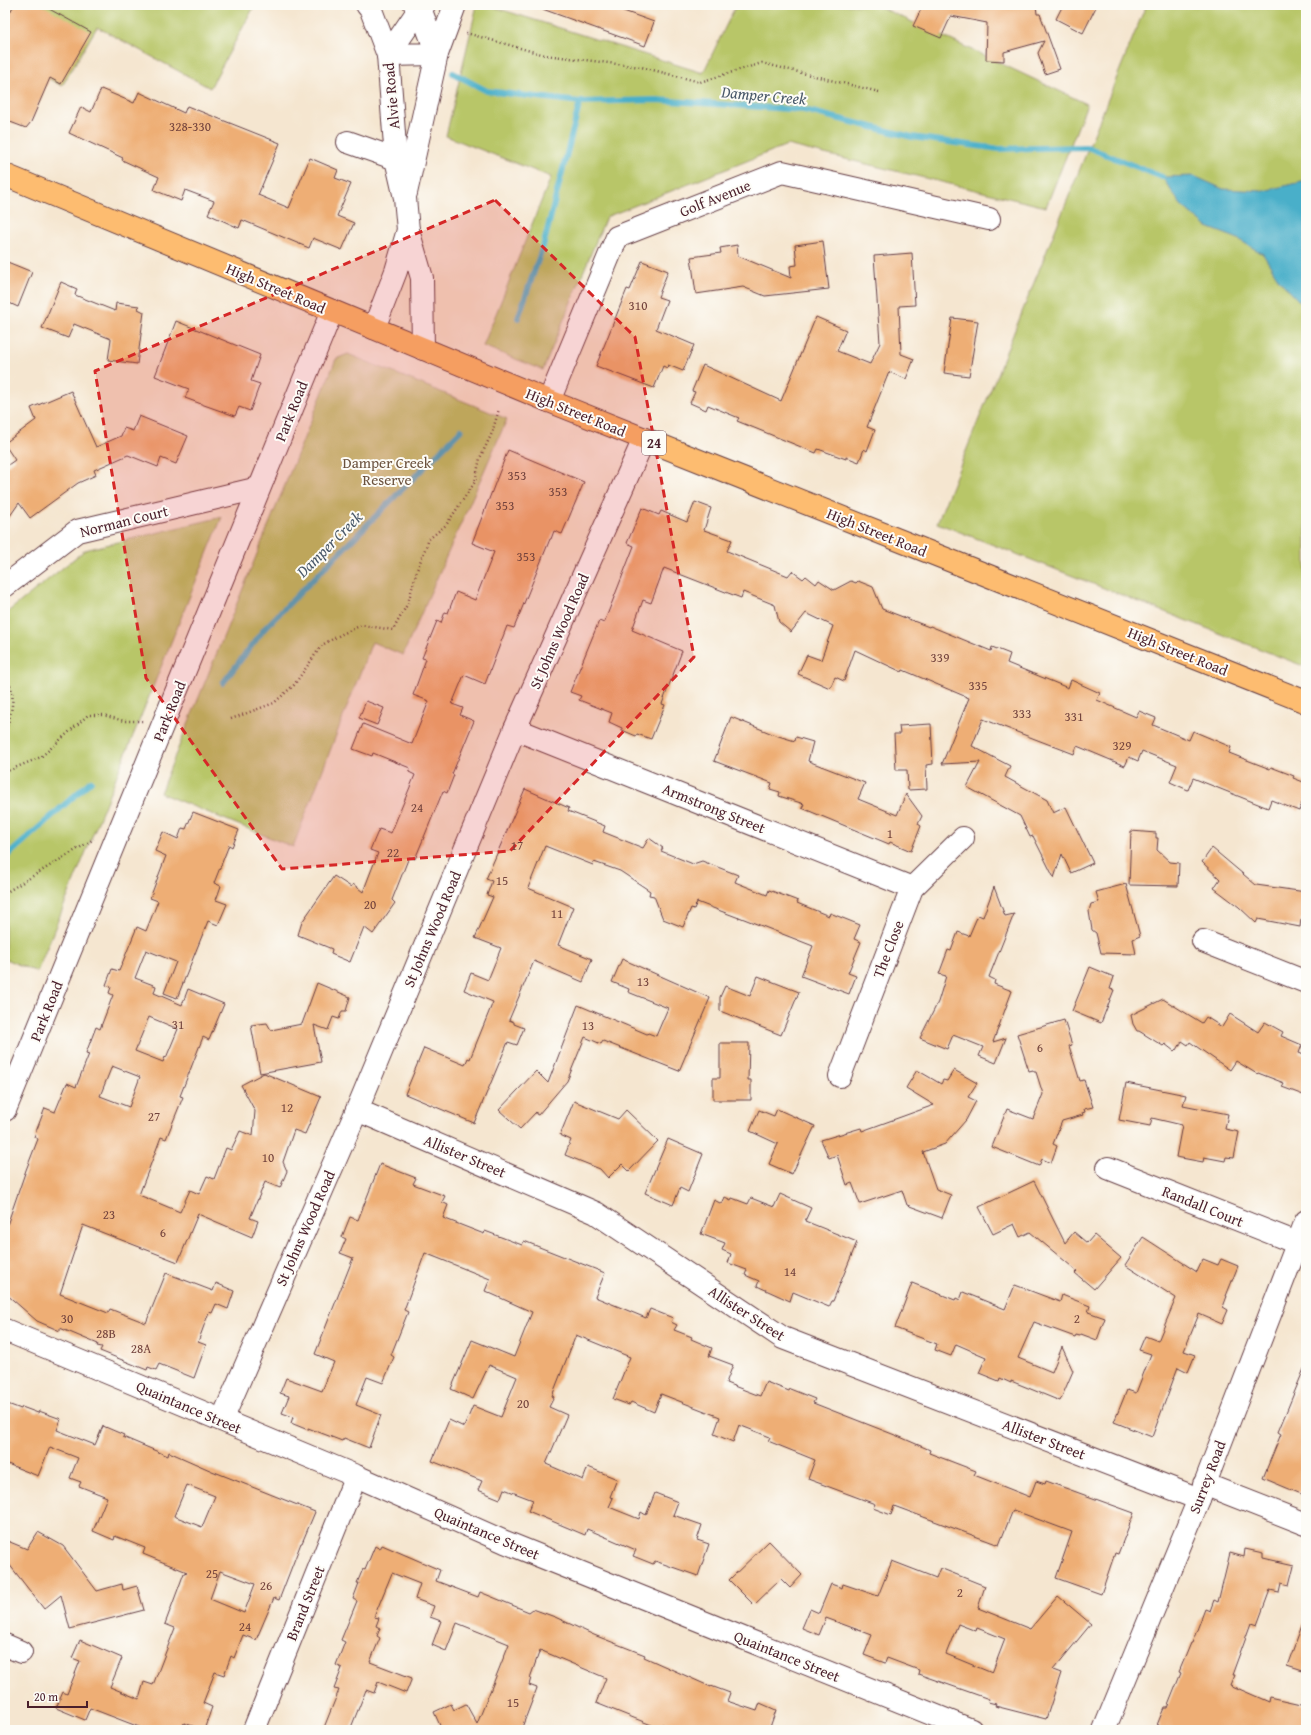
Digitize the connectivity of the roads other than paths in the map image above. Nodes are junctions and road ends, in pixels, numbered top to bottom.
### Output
1 (368, 5) edge
2 (455, 5) edge
3 (420, 6) edge
4 (437, 54) junction
5 (388, 55) junction
6 (348, 142) dead end
7 (396, 159) junction
8 (5, 175) edge
9 (405, 198) junction
10 (989, 219) dead end
11 (408, 230) junction
12 (332, 311) junction
13 (374, 328) junction
14 (423, 349) junction
15 (549, 401) junction
16 (644, 439) junction
17 (259, 488) junction
18 (5, 586) edge
19 (1306, 702) edge
20 (515, 729) junction
21 (963, 838) dead end
22 (912, 888) junction
23 (1203, 941) dead end
24 (1306, 982) edge
25 (840, 1076) dead end
26 (5, 1110) edge
27 (357, 1110) junction
28 (1108, 1168) dead end
29 (1306, 1222) edge
30 (1297, 1243) junction
31 (5, 1330) edge
32 (222, 1420) junction
33 (356, 1476) junction
34 (1202, 1491) junction
35 (1306, 1524) edge
36 (254, 1730) edge
37 (971, 1730) edge
38 (1104, 1730) edge

1 - 5 street
2 - 4 street, Alvie Road
3 - 4 street
3 - 5 street, Alvie Road
4 - 5 street
4 - 9 street, Alvie Road
5 - 7 street, Alvie Road
6 - 7 street
7 - 9 street, Alvie Road
8 - 12 main road, High Street Road / 24
9 - 11 street, Alvie Road
10 - 15 street, Golf Avenue
11 - 13 street, Alvie Road
11 - 14 street, Alvie Road
12 - 13 main road, High Street Road / 24
12 - 17 street, Park Road
13 - 14 main road, High Street Road / 24
14 - 15 main road, High Street Road / 24
15 - 16 main road, High Street Road / 24
16 - 19 main road, High Street Road / 24
16 - 20 street, St Johns Wood Road
17 - 18 street, Norman Court
17 - 26 street, Park Road
20 - 22 street, Armstrong Street
20 - 27 street, St Johns Wood Road
21 - 22 street, The Close
22 - 25 street, The Close
23 - 24 street
27 - 32 street, St Johns Wood Road
27 - 34 street, Allister Street
28 - 30 street, Randall Court
29 - 30 street, Surrey Road
30 - 34 street, Surrey Road
31 - 32 street, Quaintance Street
32 - 33 street, Quaintance Street
33 - 36 street, Brand Street
33 - 37 street, Quaintance Street
34 - 35 street, Allister Street
34 - 38 street, Surrey Road

